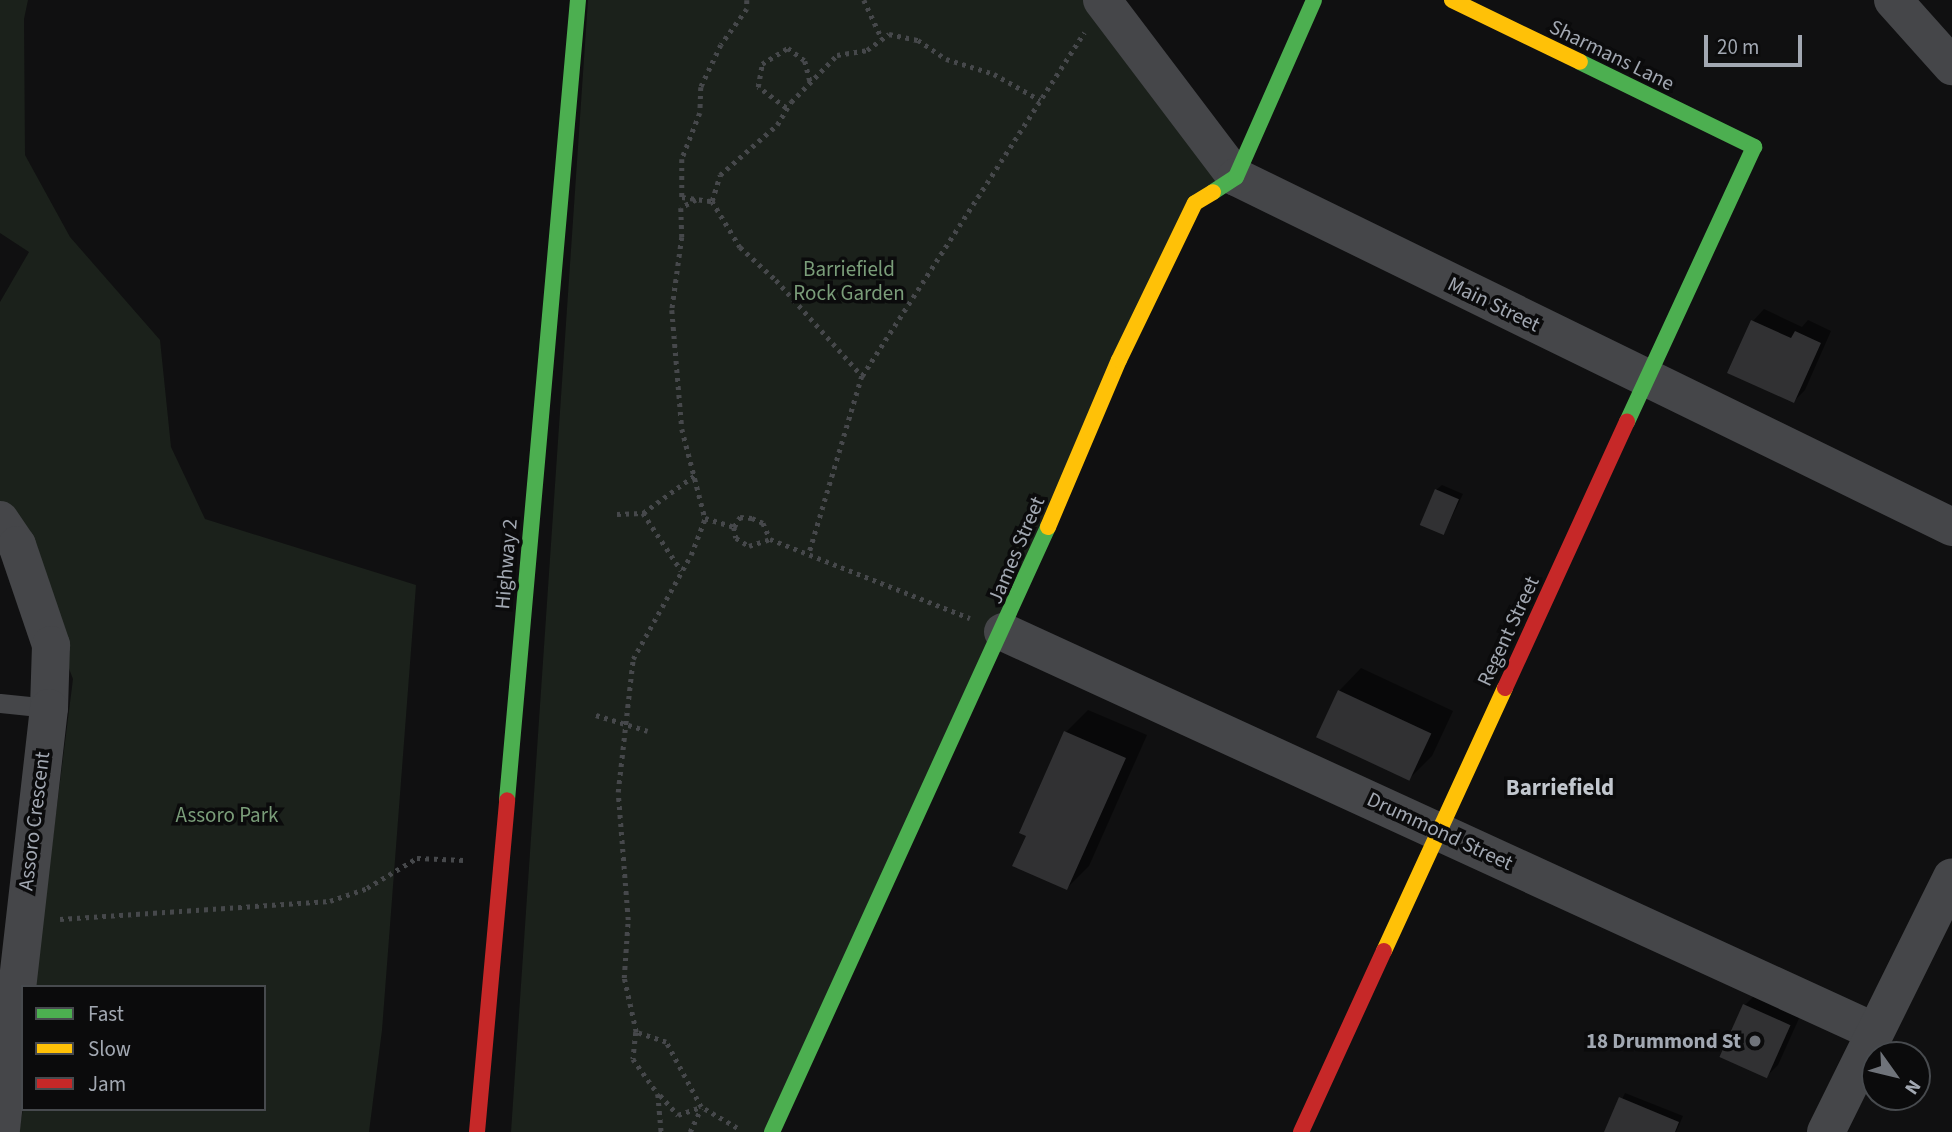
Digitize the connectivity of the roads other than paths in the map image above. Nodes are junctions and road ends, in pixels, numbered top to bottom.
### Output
1 (578, 0) edge
2 (1314, 0) edge
3 (1452, 0) edge
4 (1893, 0) edge
5 (1103, 1) edge
6 (1952, 66) edge
7 (1754, 147) joint
8 (1236, 177) junction
9 (1648, 379) junction
10 (0, 520) edge
11 (1952, 527) edge
12 (1003, 632) junction
13 (0, 703) edge
14 (48, 708) junction
15 (1439, 830) junction
16 (1952, 877) edge
17 (14, 936) edge
18 (1875, 1032) junction
19 (1, 1132) edge
20 (477, 1132) edge
21 (772, 1132) edge
22 (1301, 1132) edge
23 (1826, 1132) edge

1 - 20 street, Highway 2
2 - 8 street
3 - 7 street, Sharmans Lane
4 - 6 street
5 - 8 street, Main Street
7 - 9 street, Regent Street
8 - 9 street, Main Street
8 - 12 street, James Street
9 - 11 street, Main Street
9 - 15 street, Regent Street
10 - 14 street, Assoro Crescent
12 - 15 street, Drummond Street
12 - 21 street, James Street
13 - 14 lane
14 - 17 street, Assoro Crescent
15 - 18 street, Drummond Street
15 - 22 street, Regent Street
16 - 18 street
17 - 19 street, Assoro Crescent
18 - 23 street

